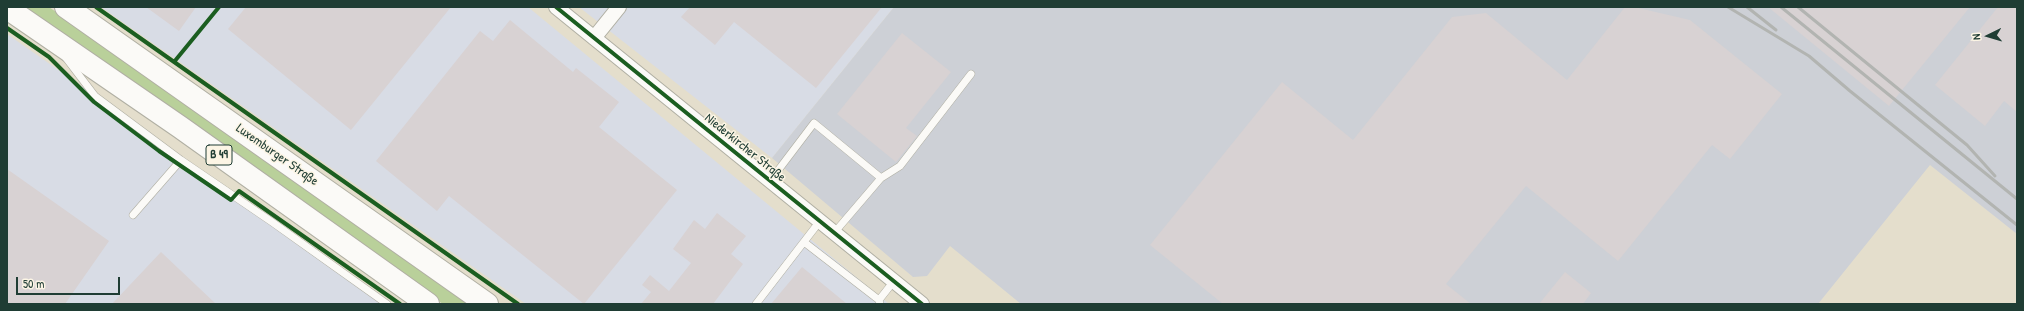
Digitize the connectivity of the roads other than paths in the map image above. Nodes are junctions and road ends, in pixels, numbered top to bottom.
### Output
1 (66, 7) edge
2 (556, 7) edge
3 (619, 7) edge
4 (7, 8) edge
5 (594, 38) junction
6 (52, 41) junction
7 (971, 74) dead end
8 (181, 160) junction
9 (881, 178) junction
10 (770, 181) junction
11 (132, 215) dead end
12 (820, 221) junction
13 (834, 233) junction
14 (804, 242) junction
15 (894, 281) junction
16 (879, 302) edge
17 (387, 304) edge
18 (428, 304) edge
19 (487, 304) edge
20 (756, 304) edge
21 (922, 304) edge

1 - 19 main road, Luxemburger Straße / B 49
2 - 5 street, Niederkircher Straße
3 - 5 street
4 - 6 main road, B 49
5 - 10 street, Niederkircher Straße
6 - 8 lane
6 - 18 main road, B 49
7 - 9 lane
8 - 11 lane
8 - 17 lane
9 - 10 lane
9 - 13 lane
10 - 12 street, Niederkircher Straße
12 - 13 street, Niederkircher Straße
12 - 14 lane
13 - 15 street, Niederkircher Straße
14 - 16 lane
14 - 20 lane
15 - 16 lane
15 - 21 street, Niederkircher Straße

